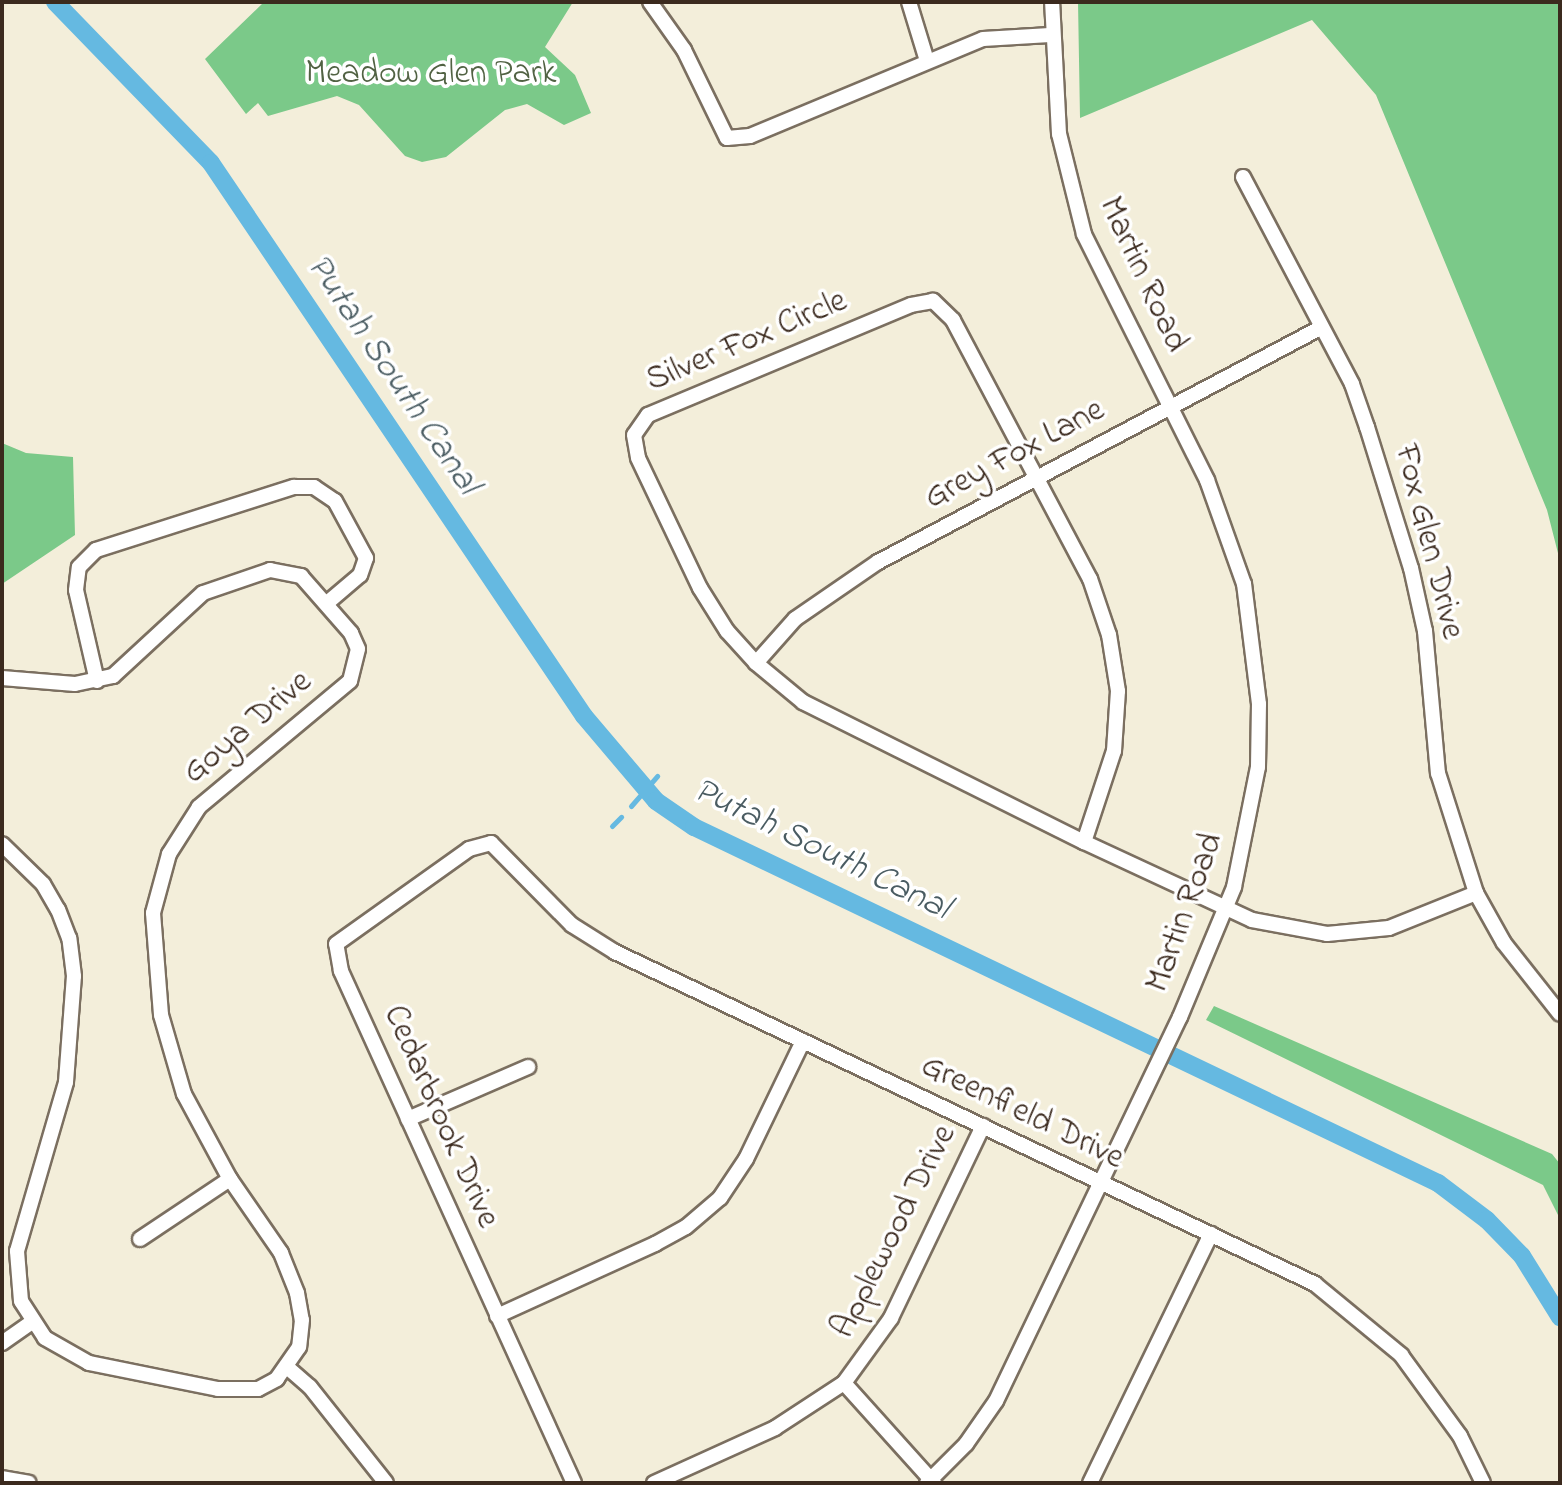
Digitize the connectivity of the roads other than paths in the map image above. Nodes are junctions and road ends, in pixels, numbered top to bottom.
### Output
1 (650, 2) edge
2 (909, 2) edge
3 (1052, 2) edge
4 (1050, 35) junction
5 (927, 61) junction
6 (1243, 177) dead end
7 (1322, 327) junction
8 (1172, 407) junction
9 (1035, 479) junction
10 (327, 603) junction
11 (756, 663) junction
12 (2, 678) edge
13 (97, 681) junction
14 (1084, 842) junction
15 (491, 843) joint
16 (2, 844) edge
17 (1476, 893) junction
18 (1226, 909) junction
19 (1560, 1014) edge
20 (803, 1041) junction
21 (528, 1067) dead end
22 (408, 1119) junction
23 (983, 1126) junction
24 (230, 1179) junction
25 (1100, 1183) junction
26 (1211, 1234) junction
27 (140, 1239) dead end
28 (497, 1316) junction
29 (32, 1322) junction
30 (2, 1343) edge
31 (287, 1367) junction
32 (844, 1383) junction
33 (2, 1478) edge
34 (931, 1482) edge
35 (29, 1483) edge
36 (386, 1483) edge
37 (574, 1483) edge
38 (654, 1483) edge
39 (1090, 1483) edge
40 (1483, 1483) edge

1 - 5 street
2 - 5 street
3 - 4 street, Martin Road
4 - 5 street
4 - 8 street, Martin Road
6 - 7 street, Fox Glen Drive
7 - 8 street, Grey Fox Lane
7 - 17 street, Fox Glen Drive
8 - 9 street, Grey Fox Lane
8 - 18 street, Martin Road
9 - 11 street, Grey Fox Lane
9 - 11 street, Silver Fox Circle
9 - 14 street, Silver Fox Circle
10 - 13 street, Goya Drive
10 - 13 street
10 - 24 street, Goya Drive
11 - 14 street, Silver Fox Circle
12 - 13 street, Goya Drive
14 - 18 street, Silver Fox Circle
15 - 20 street, Greenfield Drive
15 - 22 street, Cedarbrook Drive
16 - 29 street
17 - 18 street, Silver Fox Circle
17 - 19 street, Fox Glen Drive
18 - 25 street, Martin Road
20 - 23 street, Greenfield Drive
20 - 28 street
21 - 22 street
22 - 28 street, Cedarbrook Drive
23 - 25 street, Greenfield Drive
23 - 32 street, Applewood Drive
24 - 27 street
24 - 31 street, Goya Drive
25 - 26 street, Greenfield Drive
25 - 34 street, Martin Road
26 - 39 street
26 - 40 street, Greenfield Drive
28 - 37 street, Cedarbrook Drive
29 - 30 street
29 - 31 street
31 - 36 street
32 - 34 street
32 - 38 street, Applewood Drive
33 - 35 street

